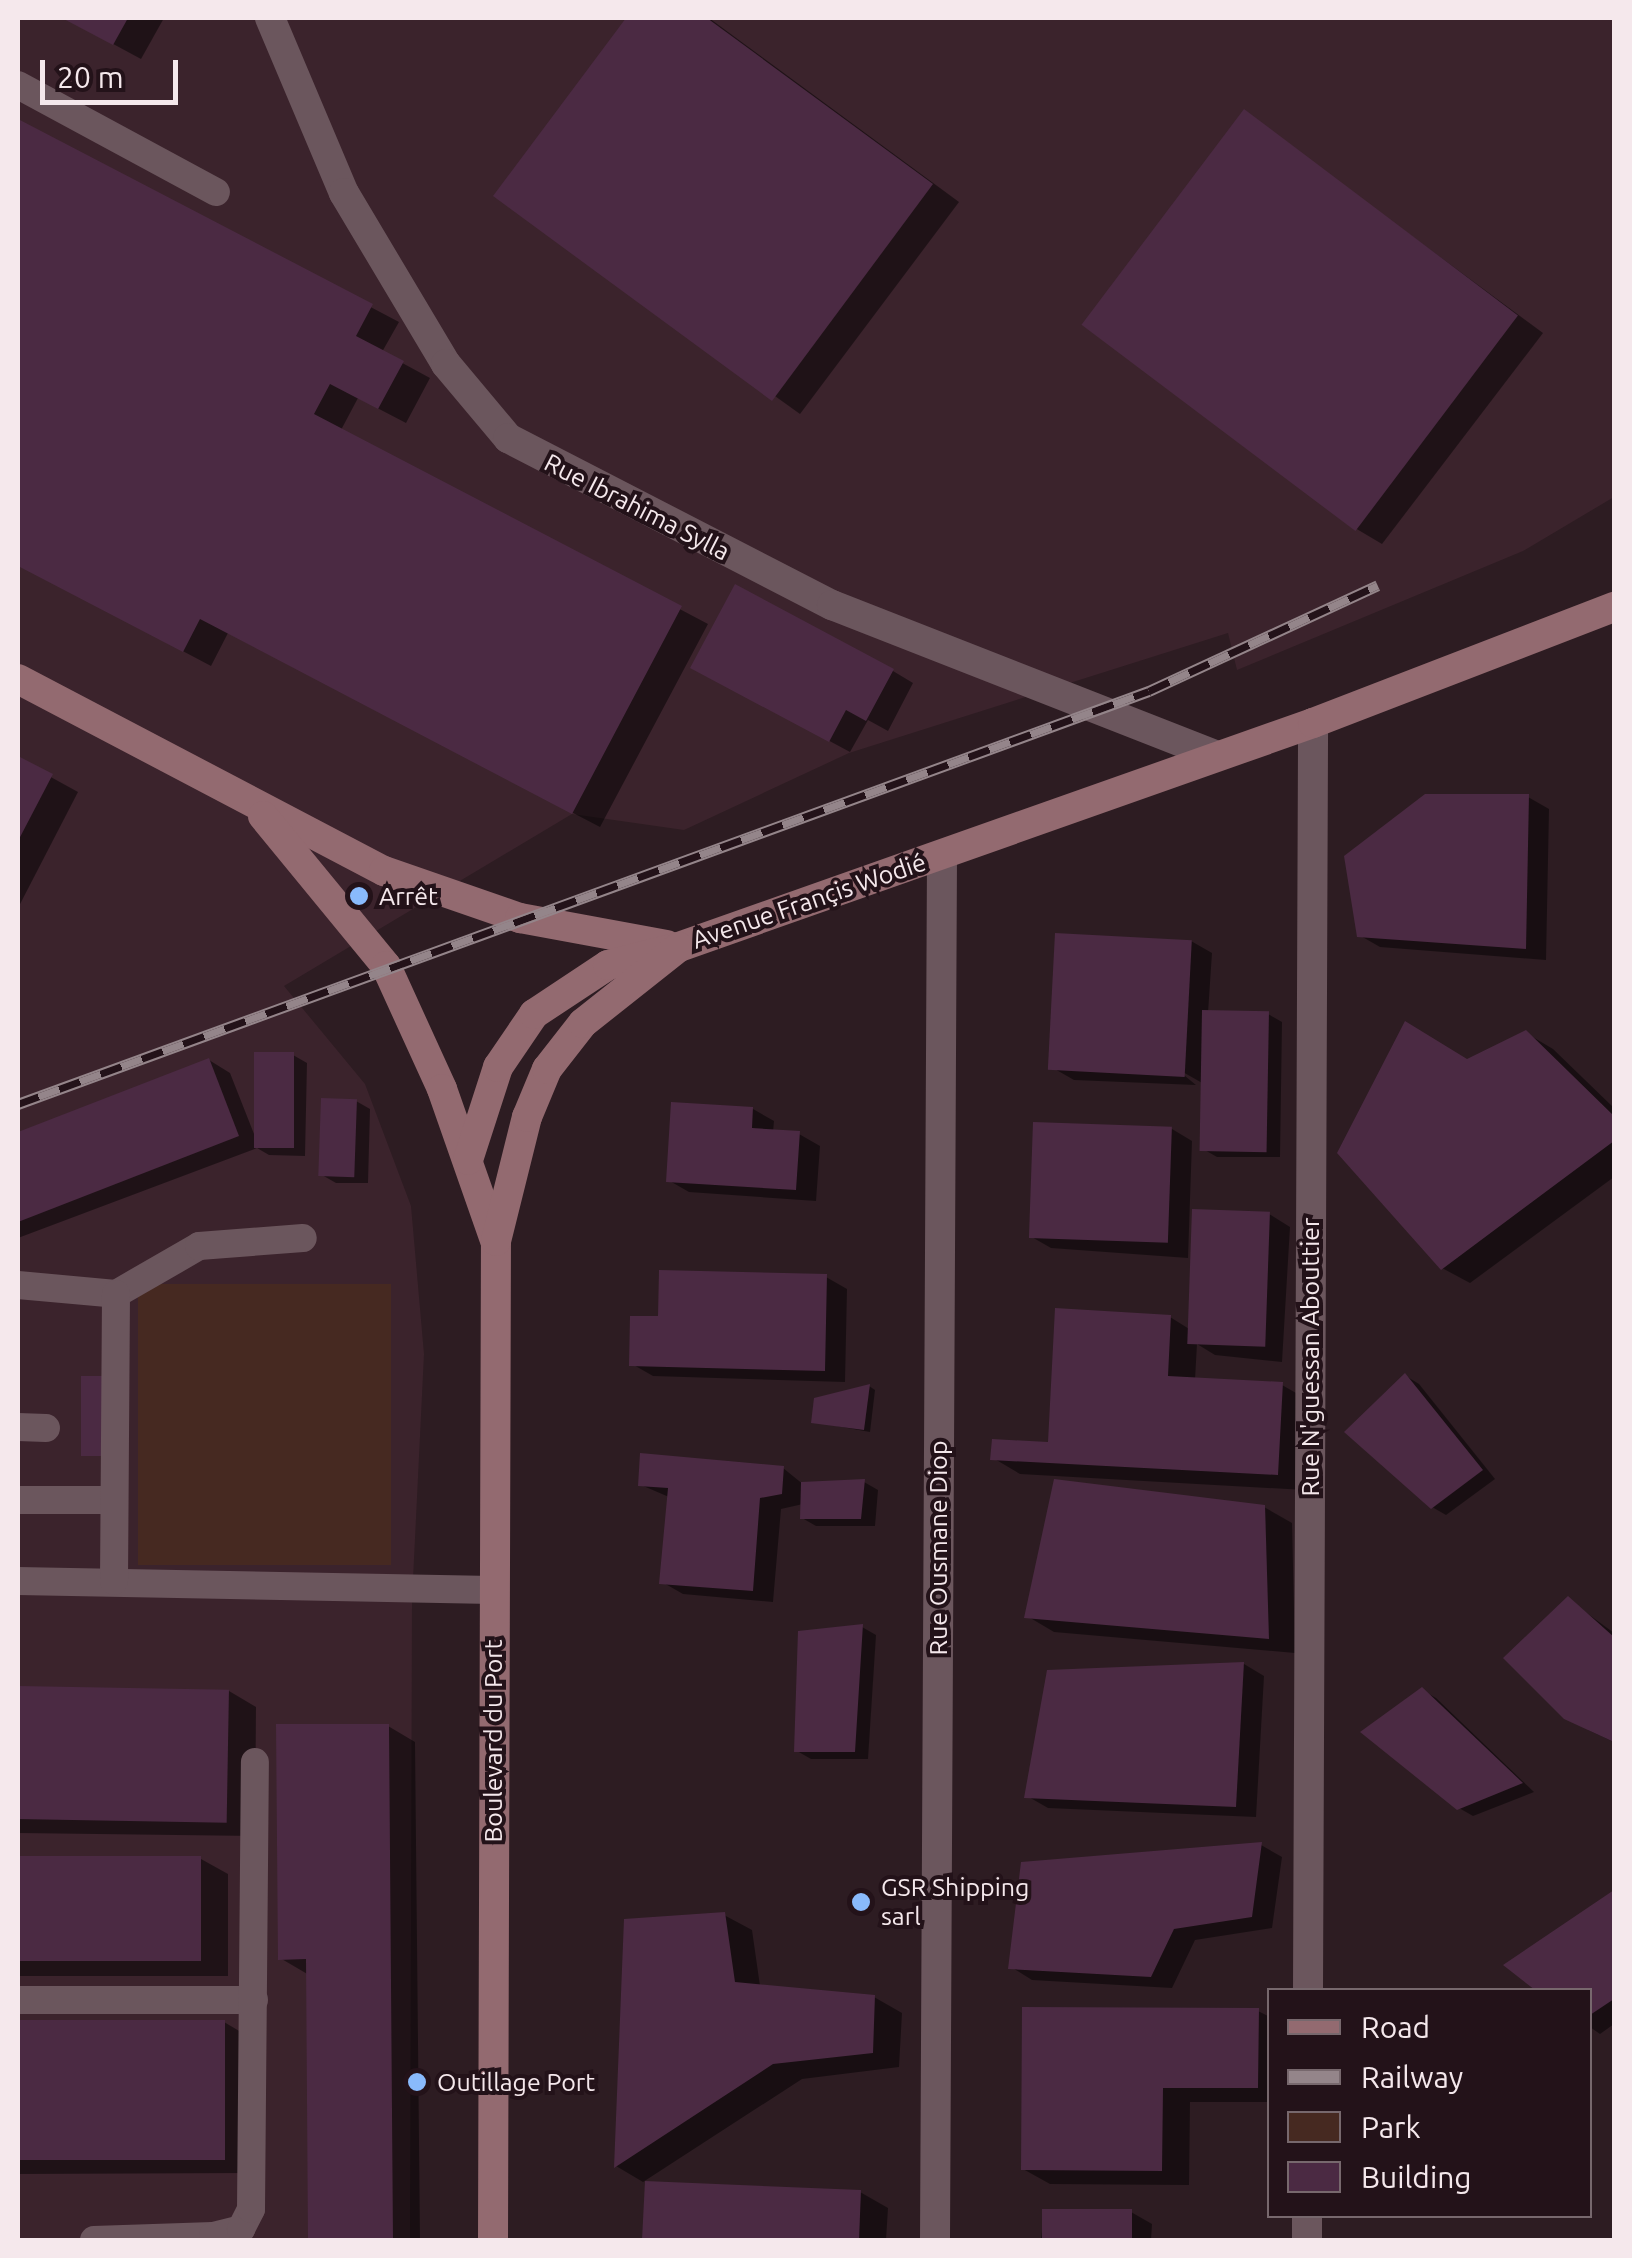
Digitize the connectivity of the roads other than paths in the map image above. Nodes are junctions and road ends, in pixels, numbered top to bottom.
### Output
1 (270, 18) edge
2 (18, 85) edge
3 (216, 192) dead end
4 (1614, 607) edge
5 (18, 679) edge
6 (1312, 723) junction
7 (1218, 756) junction
8 (251, 802) junction
9 (942, 855) junction
10 (679, 947) junction
11 (468, 1160) junction
12 (303, 1238) dead end
13 (496, 1241) junction
14 (18, 1285) edge
15 (116, 1294) junction
16 (18, 1500) edge
17 (114, 1500) junction
18 (18, 1581) edge
19 (114, 1581) junction
20 (493, 1590) junction
21 (255, 1762) dead end
22 (1308, 1988) edge
23 (18, 2000) edge
24 (254, 2000) junction
25 (94, 2240) edge
26 (126, 2240) edge
27 (493, 2240) edge
28 (935, 2240) edge

1 - 7 street, Rue Ibrahima Sylla
2 - 3 lane
4 - 6 main road, Avenue Françis Wodié
5 - 8 main road, Avenue Françis Wodié
6 - 7 main road, Avenue Françis Wodié
6 - 22 street, Rue N'guessan Abouttier
7 - 9 main road, Avenue Françis Wodié
8 - 10 main road, Avenue Françis Wodié
8 - 11 main road, Boulevard du Port
9 - 10 main road, Avenue Françis Wodié
9 - 28 street, Rue Ousmane Diop
10 - 11 main road
10 - 13 main road, Boulevard du Port
11 - 13 main road, Boulevard du Port
12 - 15 lane
13 - 20 main road, Boulevard du Port
14 - 15 lane
15 - 17 lane
16 - 17 lane
17 - 19 lane
18 - 19 lane
19 - 20 lane
20 - 27 main road, Boulevard du Port
21 - 24 lane
23 - 24 lane
24 - 26 lane
25 - 26 lane

